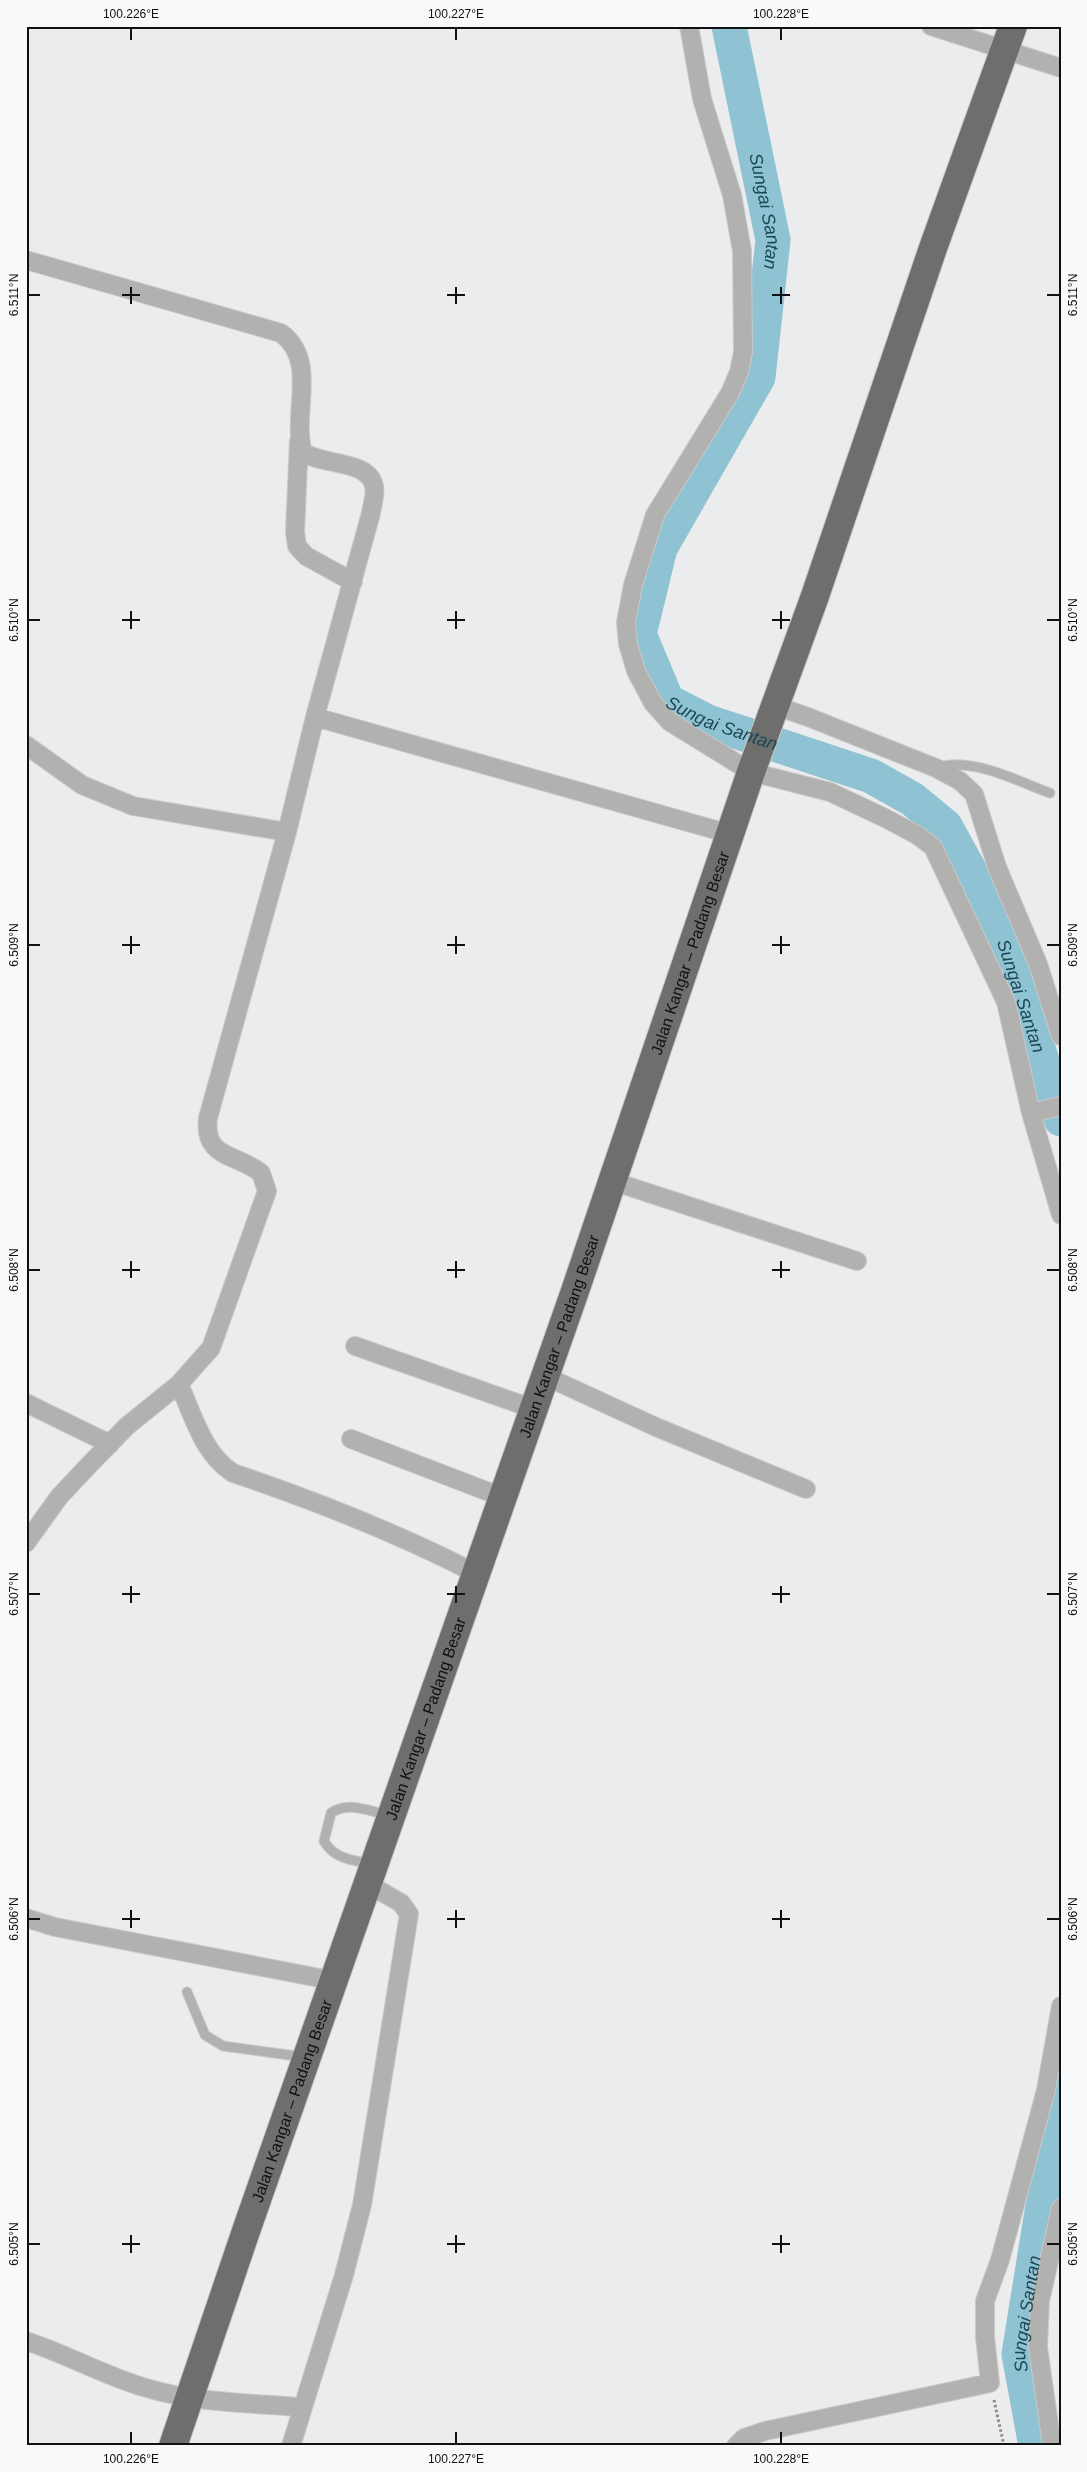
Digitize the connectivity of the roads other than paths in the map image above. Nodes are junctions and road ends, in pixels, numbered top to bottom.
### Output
1 (689, 26) edge
2 (931, 26) edge
3 (1009, 38) edge
4 (1061, 68) edge
5 (26, 260) edge
6 (299, 441) junction
7 (353, 582) junction
8 (775, 710) junction
9 (315, 717) junction
10 (26, 745) edge
11 (753, 768) junction
12 (936, 768) junction
13 (1050, 792) dead end
14 (287, 832) junction
15 (730, 834) junction
16 (1061, 1036) edge
17 (1046, 1109) edge
18 (612, 1181) junction
19 (1061, 1215) edge
20 (858, 1262) dead end
21 (355, 1346) dead end
22 (545, 1376) junction
23 (179, 1384) junction
24 (26, 1402) edge
25 (534, 1409) junction
26 (351, 1439) dead end
27 (110, 1444) junction
28 (806, 1489) dead end
29 (502, 1497) junction
30 (26, 1543) edge
31 (475, 1573) junction
32 (392, 1816) junction
33 (372, 1874) junction
34 (26, 1918) edge
35 (335, 1981) junction
36 (187, 1992) dead end
37 (1061, 2006) edge
38 (308, 2058) junction
39 (1061, 2208) edge
40 (26, 2341) edge
41 (189, 2398) junction
42 (302, 2407) junction
43 (173, 2446) edge
44 (291, 2446) edge
45 (736, 2446) edge
46 (1052, 2446) edge

1 - 11 street
2 - 3 street
3 - 4 street
3 - 8 highway, Jalan Kangar – Padang Besar
5 - 6 street
6 - 7 street
6 - 7 street
7 - 9 street
8 - 11 highway, Jalan Kangar – Padang Besar
8 - 12 street
9 - 14 street
9 - 15 street
10 - 14 street
11 - 15 highway, Jalan Kangar – Padang Besar
11 - 17 street
12 - 13 lane
12 - 16 street
14 - 23 street
15 - 18 highway, Jalan Kangar – Padang Besar
17 - 19 street
18 - 20 street
18 - 22 highway, Jalan Kangar – Padang Besar
21 - 25 street
22 - 25 highway, Jalan Kangar – Padang Besar
22 - 28 street
23 - 27 street
23 - 31 street
24 - 27 street
25 - 29 highway, Jalan Kangar – Padang Besar
26 - 29 street
27 - 30 street
29 - 31 highway, Jalan Kangar – Padang Besar
31 - 32 highway, Jalan Kangar – Padang Besar
32 - 33 highway, Jalan Kangar – Padang Besar
32 - 33 lane
33 - 35 highway, Jalan Kangar – Padang Besar
33 - 42 street
34 - 35 street
35 - 38 highway, Jalan Kangar – Padang Besar
36 - 38 lane
37 - 45 street
38 - 41 highway, Jalan Kangar – Padang Besar
39 - 46 street
40 - 41 street
41 - 42 street
41 - 43 highway, Jalan Kangar – Padang Besar
42 - 44 street

